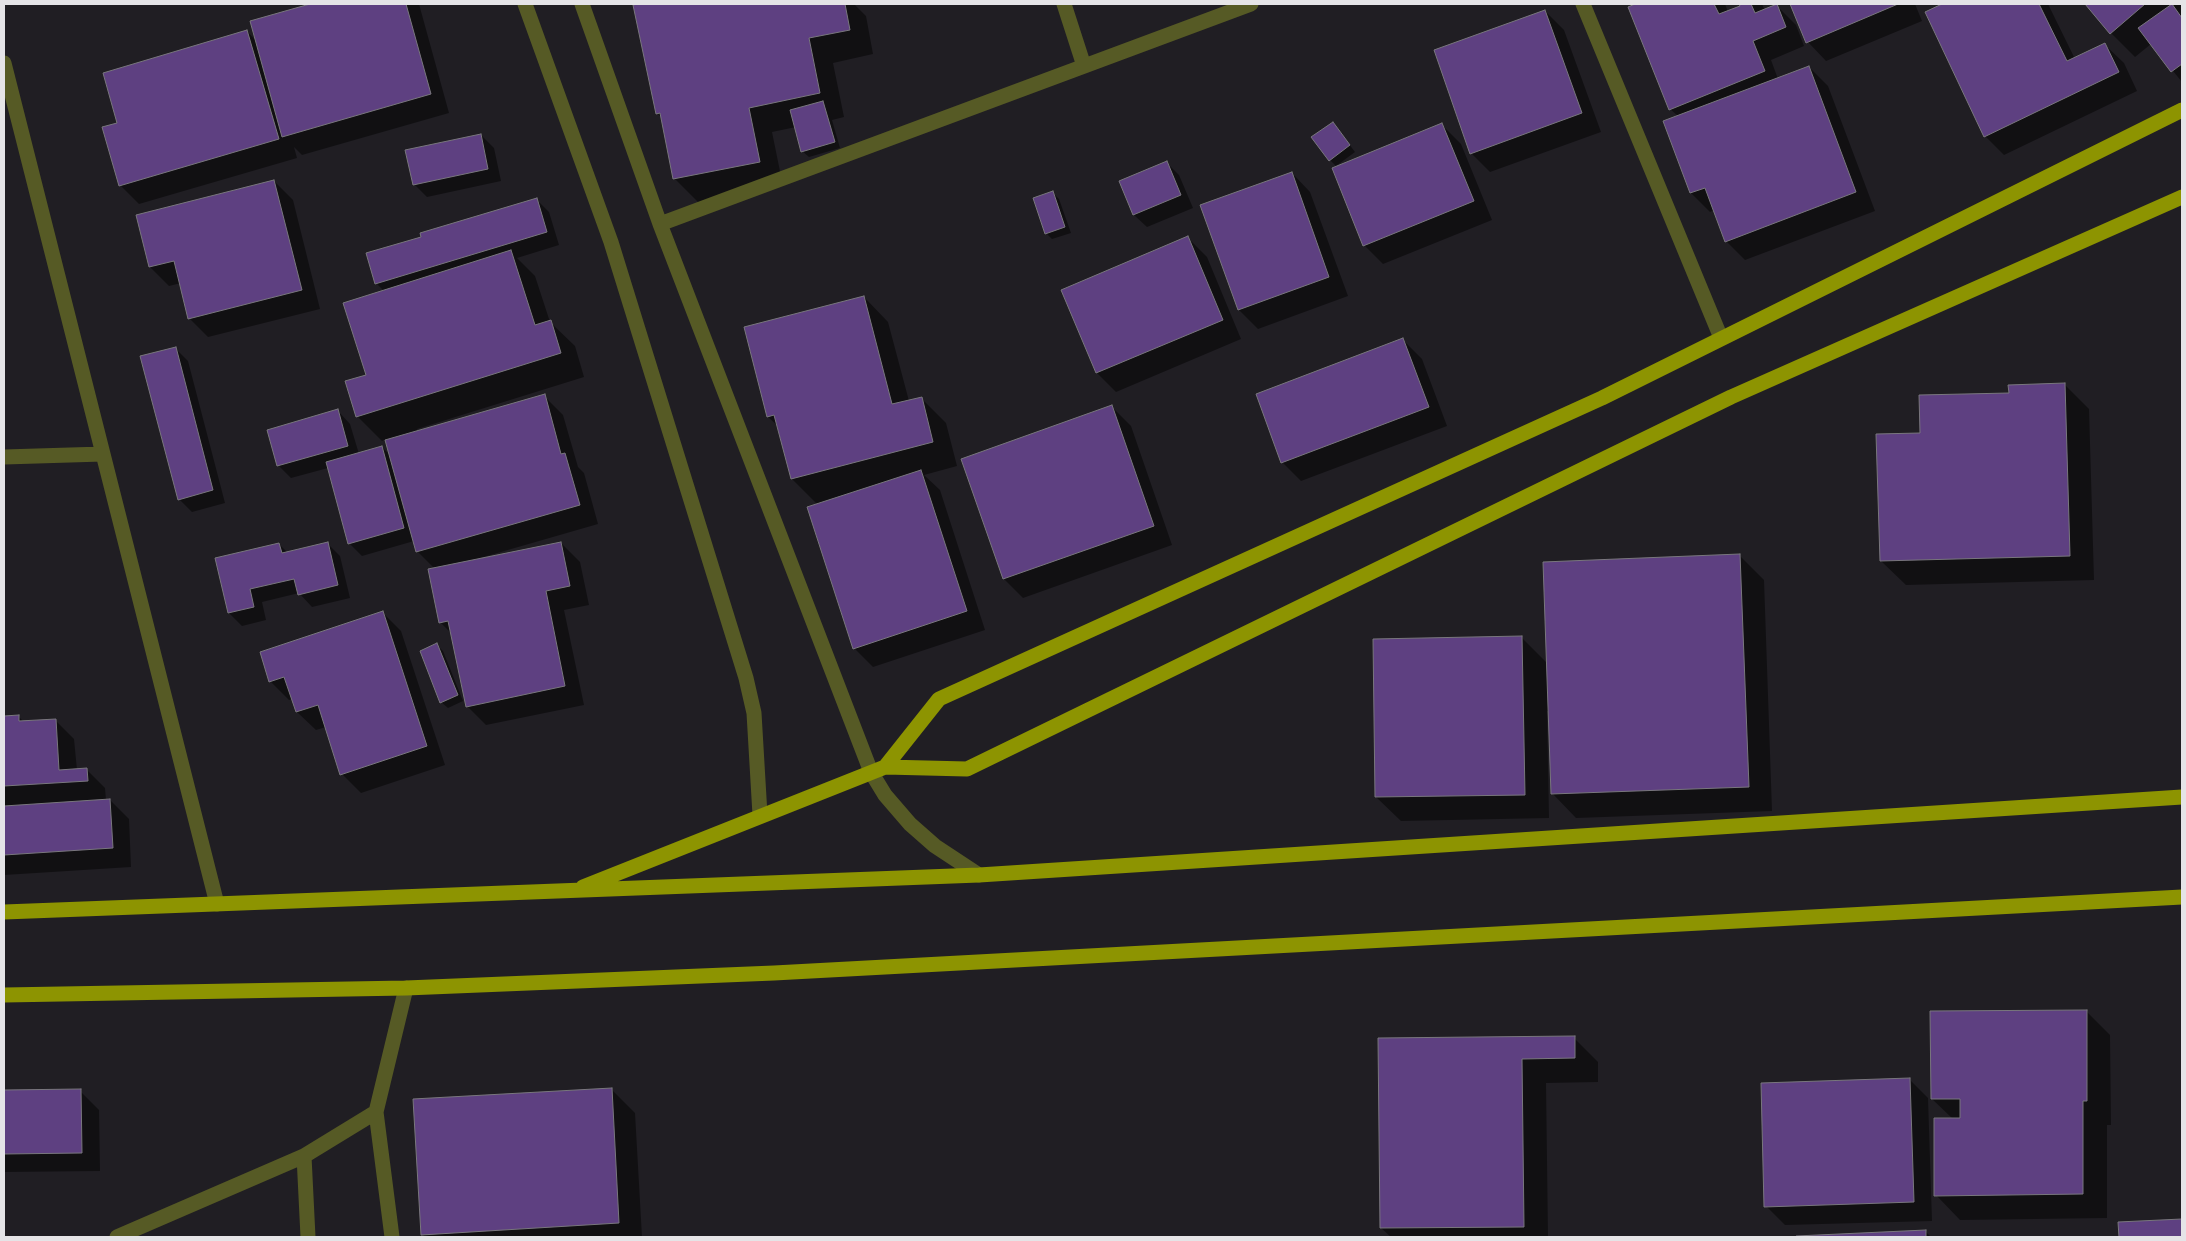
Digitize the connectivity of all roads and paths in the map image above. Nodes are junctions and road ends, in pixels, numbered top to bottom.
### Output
1 (525, 4) edge
2 (582, 4) edge
3 (1064, 4) edge
4 (1251, 4) edge
5 (1583, 4) edge
6 (4, 63) edge
7 (1084, 66) junction
8 (2182, 110) edge
9 (2182, 197) edge
10 (660, 224) junction
11 (1721, 338) junction
12 (103, 454) junction
13 (4, 457) edge
14 (878, 769) junction
15 (2182, 797) edge
16 (760, 815) junction
17 (979, 875) junction
18 (572, 891) junction
19 (2182, 898) edge
20 (217, 904) junction
21 (4, 912) edge
22 (406, 988) junction
23 (4, 995) edge
24 (376, 1112) junction
25 (304, 1156) junction
26 (117, 1237) edge
27 (308, 1237) edge
28 (392, 1237) edge

1 - 16 street
2 - 10 street
3 - 7 street
4 - 7 street
5 - 11 street
6 - 12 street
7 - 10 street
8 - 11 main road
9 - 14 main road
10 - 14 street
11 - 14 main road
12 - 13 street
12 - 20 street
14 - 16 main road
14 - 17 street
15 - 17 main road
16 - 18 main road
17 - 18 main road
18 - 20 main road
19 - 22 main road
20 - 21 main road
22 - 23 main road
22 - 24 street
24 - 25 street
24 - 28 street
25 - 26 street
25 - 27 street

